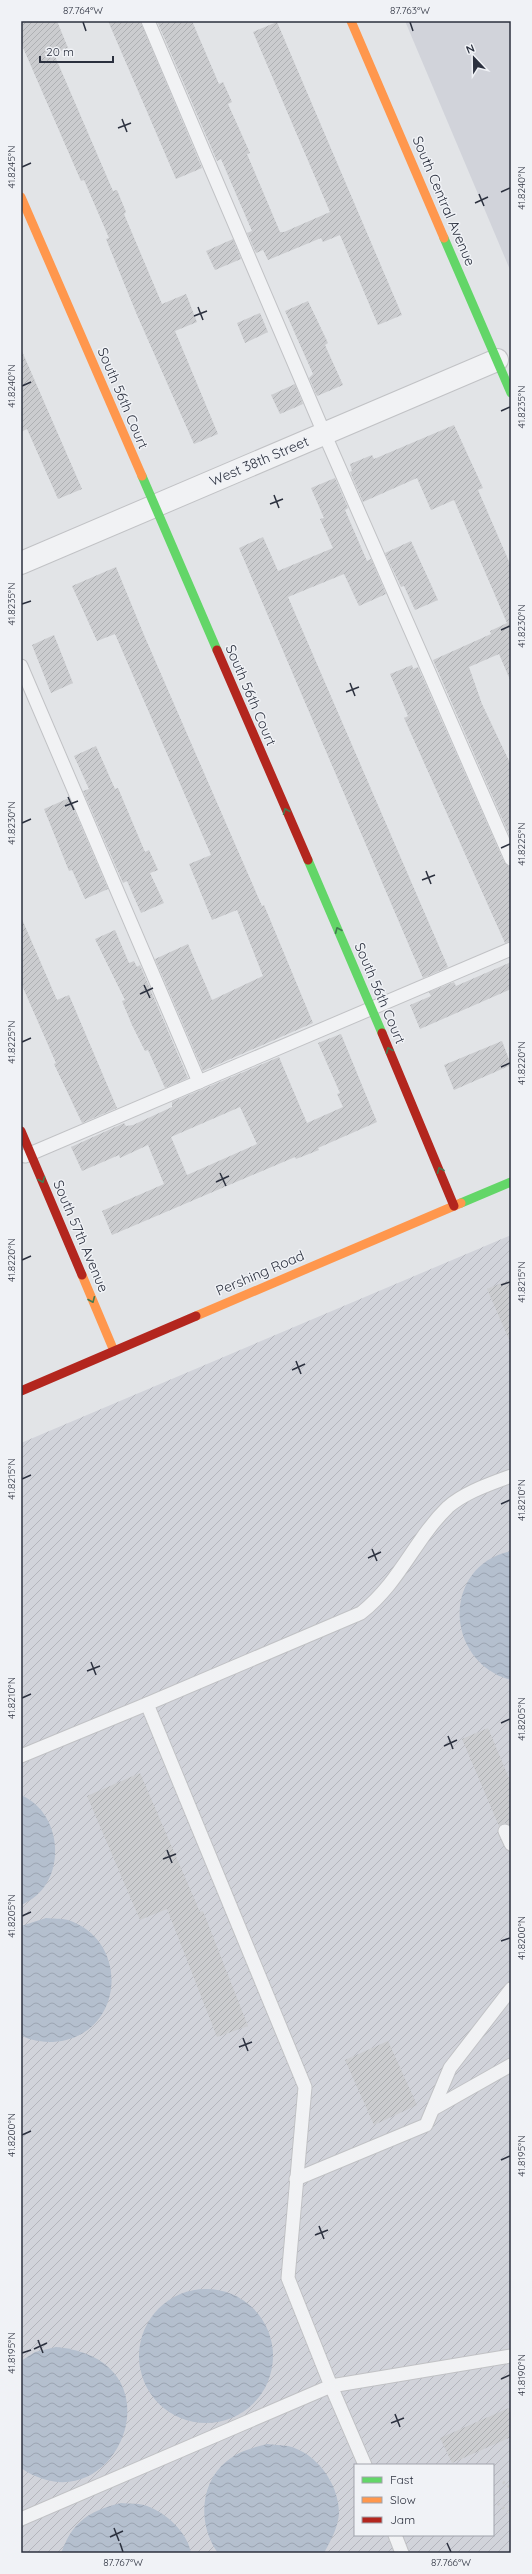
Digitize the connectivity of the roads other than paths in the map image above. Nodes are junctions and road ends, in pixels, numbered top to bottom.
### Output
1 (148, 21) edge
2 (351, 21) edge
3 (21, 197) edge
4 (497, 360) junction
5 (511, 393) edge
6 (324, 433) junction
7 (154, 506) junction
8 (21, 563) edge
9 (21, 666) edge
10 (511, 859) edge
11 (511, 949) edge
12 (372, 1009) junction
13 (199, 1082) junction
14 (21, 1131) edge
15 (26, 1156) edge
16 (511, 1182) edge
17 (454, 1206) junction
18 (114, 1351) junction
19 (21, 1391) edge
20 (511, 1476) edge
21 (147, 1704) junction
22 (21, 1756) edge
23 (505, 1831) dead end
24 (511, 1844) edge
25 (511, 1989) edge
26 (511, 2064) edge
27 (433, 2109) junction
28 (296, 2179) junction
29 (511, 2356) edge
30 (331, 2386) junction
31 (365, 2464) edge
32 (21, 2519) edge
33 (394, 2536) edge
34 (402, 2553) edge

1 - 6 lane
2 - 4 street, South Central Avenue
3 - 7 street, South 56th Court
4 - 5 street, South Central Avenue
4 - 6 street, West 38th Street
6 - 7 street, West 38th Street
6 - 10 lane
7 - 8 street, West 38th Street
12 -> 7 street, South 56th Court
9 - 13 lane
11 - 12 lane
12 - 13 lane
17 -> 12 street, South 56th Court
13 - 15 lane
14 - 15 street, South 57th Avenue
15 -> 18 street, South 57th Avenue
16 - 17 street, Pershing Road
17 - 18 street, Pershing Road
18 - 19 street, Pershing Road
20 - 21 lane
21 - 22 lane
21 - 28 lane
23 - 24 lane
25 - 27 lane
26 - 27 lane
27 - 28 lane
28 - 30 lane
29 - 30 lane
30 - 31 lane
30 - 32 lane
33 - 34 lane

